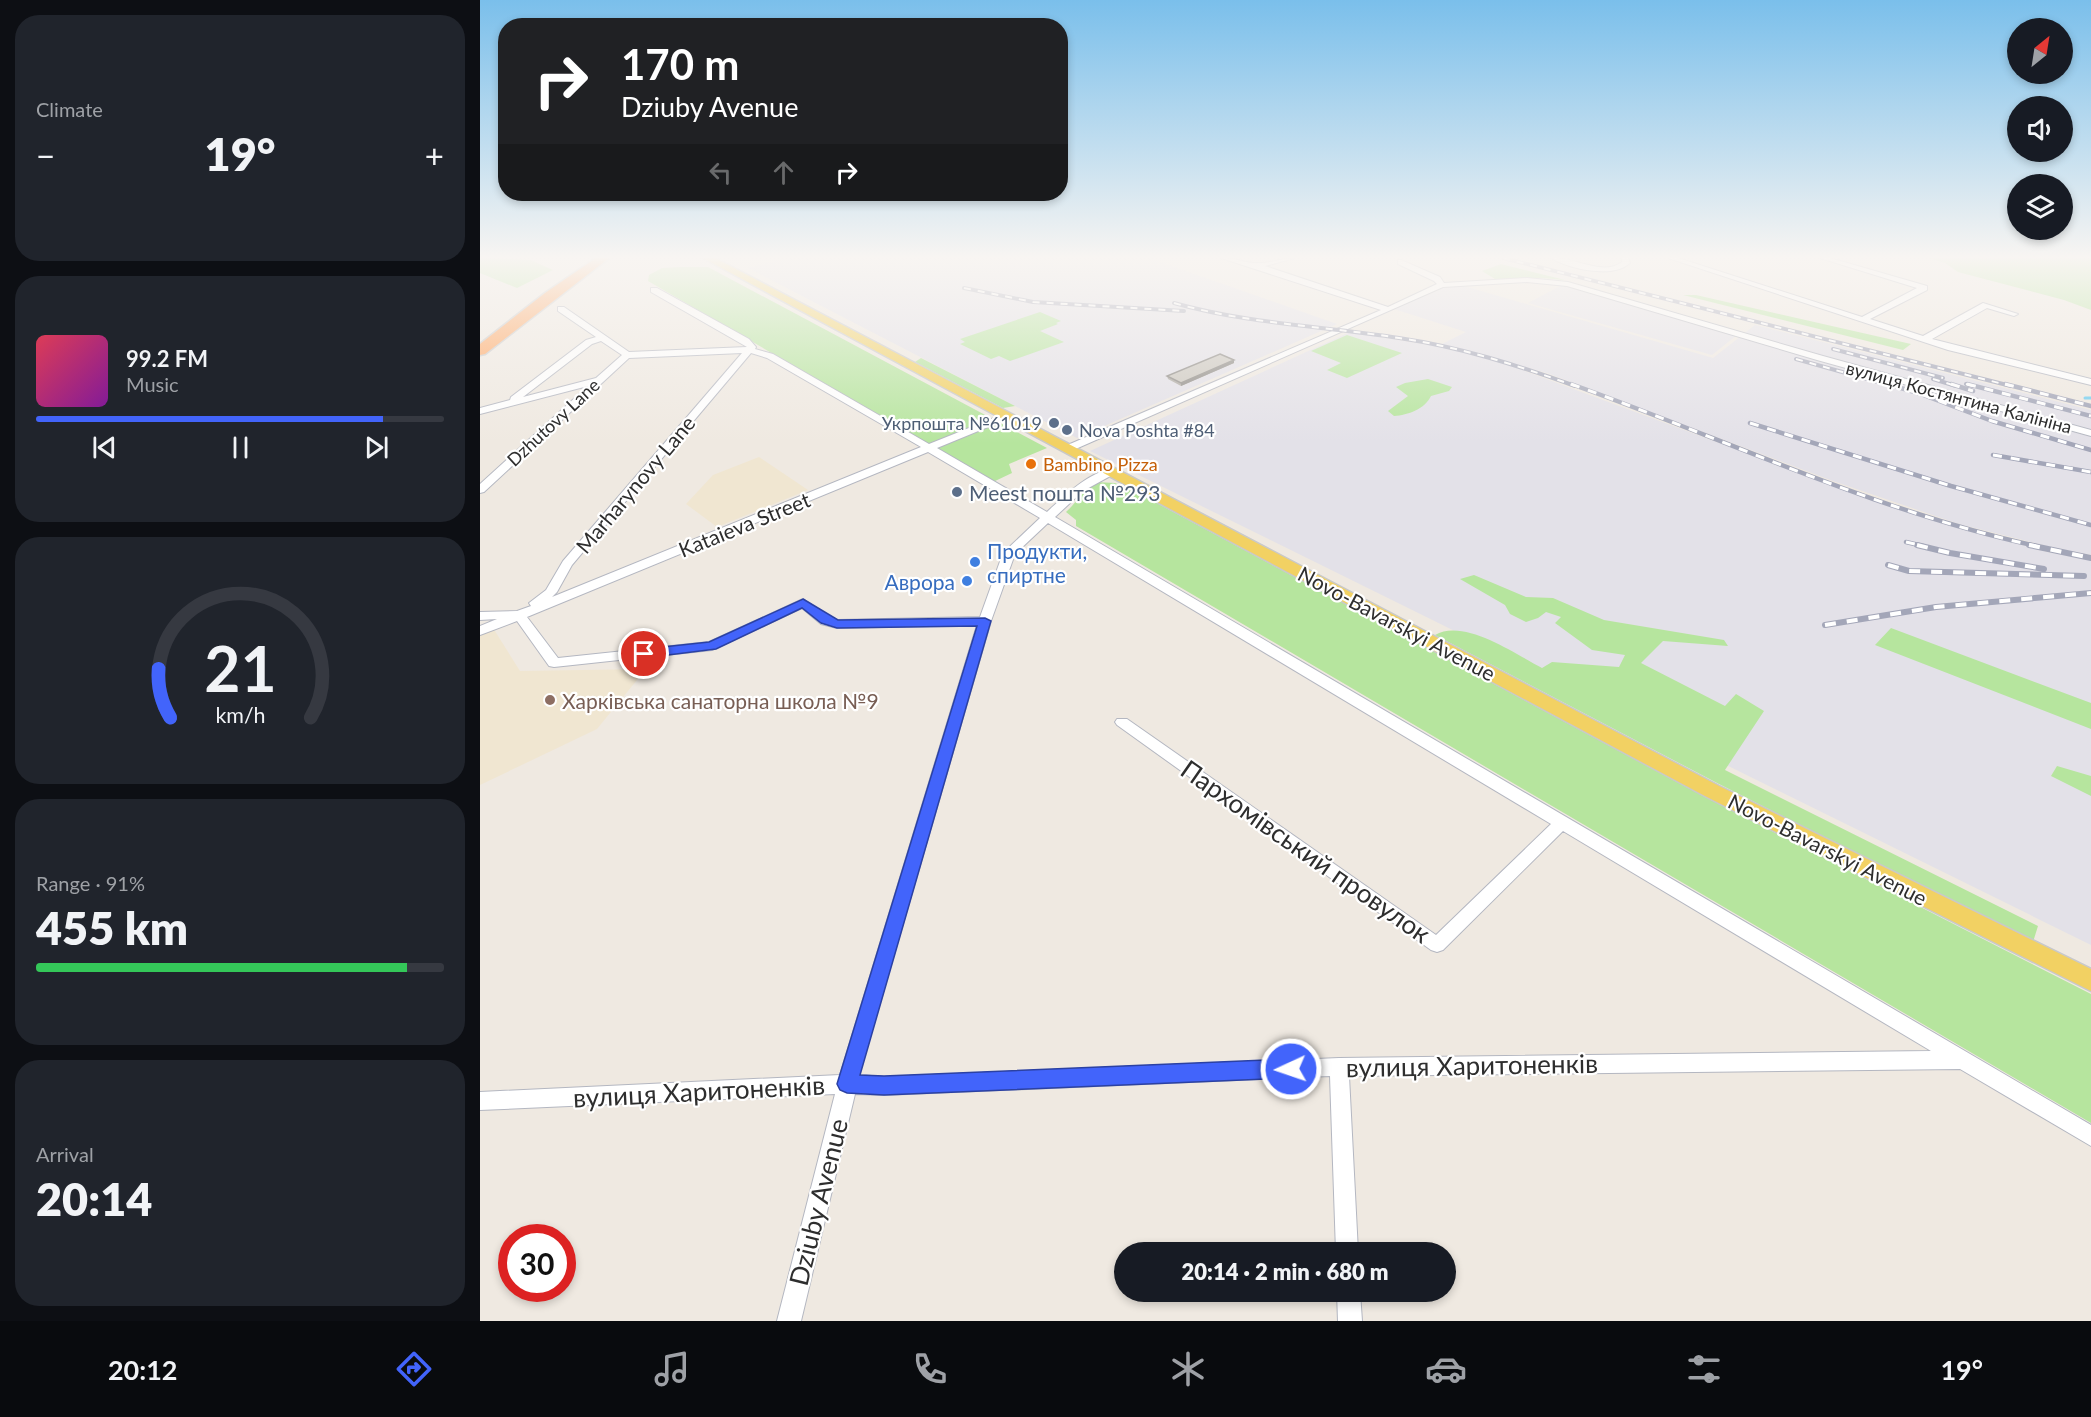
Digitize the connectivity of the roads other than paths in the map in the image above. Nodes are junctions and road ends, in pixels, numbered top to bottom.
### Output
1 (519, 320) edge
2 (576, 320) edge
3 (707, 320) edge
4 (825, 320) edge
5 (1366, 320) edge
6 (1689, 320) edge
7 (1866, 320) edge
8 (1961, 320) edge
9 (603, 338) junction
10 (1925, 339) junction
11 (750, 350) junction
12 (480, 351) edge
13 (627, 355) junction
14 (597, 381) junction
15 (2091, 382) edge
16 (508, 404) junction
17 (480, 411) edge
18 (1007, 416) junction
19 (2091, 433) edge
20 (929, 448) junction
21 (1067, 449) junction
22 (1110, 472) junction
23 (480, 490) edge
24 (1046, 517) junction
25 (519, 615) junction
26 (480, 616) edge
27 (985, 621) junction
28 (480, 631) edge
29 (1122, 722) dead end
30 (1562, 823) junction
31 (2091, 981) edge
32 (1962, 1060) junction
33 (1339, 1066) junction
34 (847, 1084) junction
35 (480, 1101) edge
36 (2091, 1136) edge
37 (1347, 1242) edge
38 (1349, 1302) edge
39 (789, 1321) edge
40 (1350, 1321) edge

1 - 12 highway
2 - 9 street
3 - 11 street
4 - 18 main road, Novo-Bavarskyi Avenue
5 - 21 street
6 - 19 street, вулиця Костянтина Калініна
7 - 10 street
8 - 10 street
9 - 13 street
9 - 16 street
10 - 15 street
11 - 13 street
11 - 20 street
11 - 25 street, Marharynovy Lane
13 - 14 street, Dzhutovy Lane
14 - 16 street
14 - 23 street, Dzhutovy Lane
16 - 17 street
18 - 20 street, Kataieva Street
18 - 21 main road, Novo-Bavarskyi Avenue
20 - 24 street
20 - 25 street, Kataieva Street
21 - 22 main road, Novo-Bavarskyi Avenue
22 - 24 street, Dziuby Avenue
22 - 31 main road, Novo-Bavarskyi Avenue
24 - 27 street, Dziuby Avenue
24 - 30 street
25 - 26 street
25 - 27 street
25 - 28 street, Kataieva Street
27 - 34 street, Dziuby Avenue
29 - 30 street, Пархомівський провулок
30 - 32 street
32 - 33 street, вулиця Харитоненків
32 - 36 street
33 - 34 street, вулиця Харитоненків
33 - 37 street
34 - 35 street, вулиця Харитоненків
34 - 39 street, Dziuby Avenue
38 - 40 street

